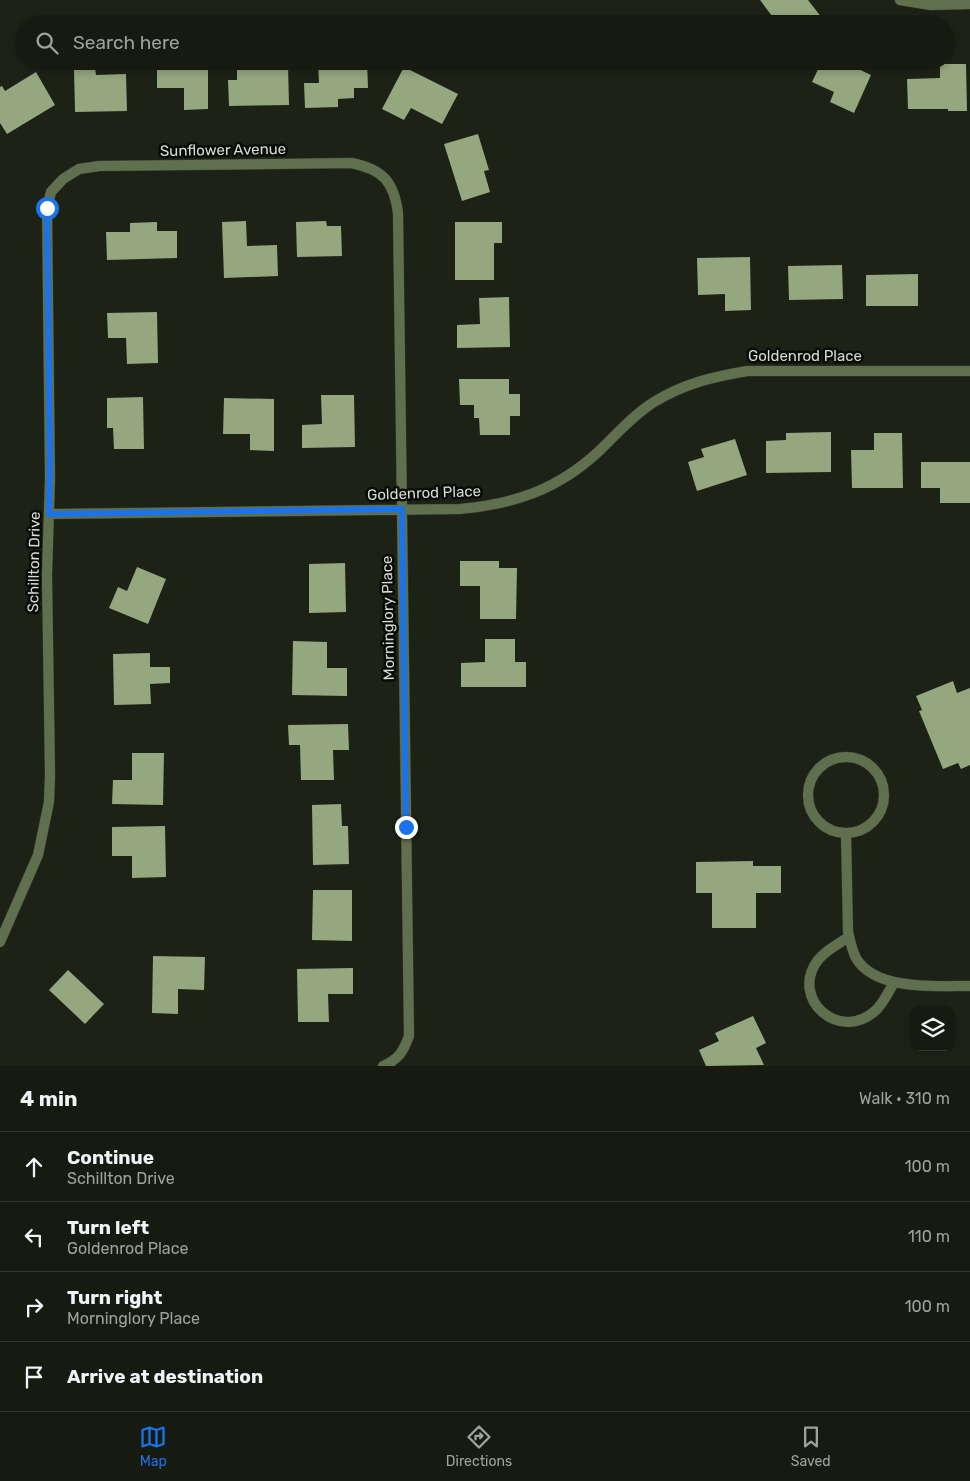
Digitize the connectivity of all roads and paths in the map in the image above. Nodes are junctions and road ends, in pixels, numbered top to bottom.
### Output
1 (900, 0) edge
2 (970, 4) edge
3 (384, 177) joint
4 (63, 179) joint
5 (970, 372) edge
6 (402, 509) junction
7 (49, 514) junction
8 (846, 833) junction
9 (849, 937) junction
10 (0, 942) edge
11 (894, 982) junction
12 (970, 986) edge
13 (383, 1066) edge

1 - 2 street
3 - 4 street, Sunflower Avenue
3 - 6 street, Morninglory Place
4 - 7 street, Schillton Drive
5 - 6 street, Goldenrod Place
6 - 7 street, Goldenrod Place
6 - 13 street, Morninglory Place
7 - 10 street, Schillton Drive
8 - 8 street
8 - 9 street
9 - 11 street
9 - 11 street
11 - 12 street

